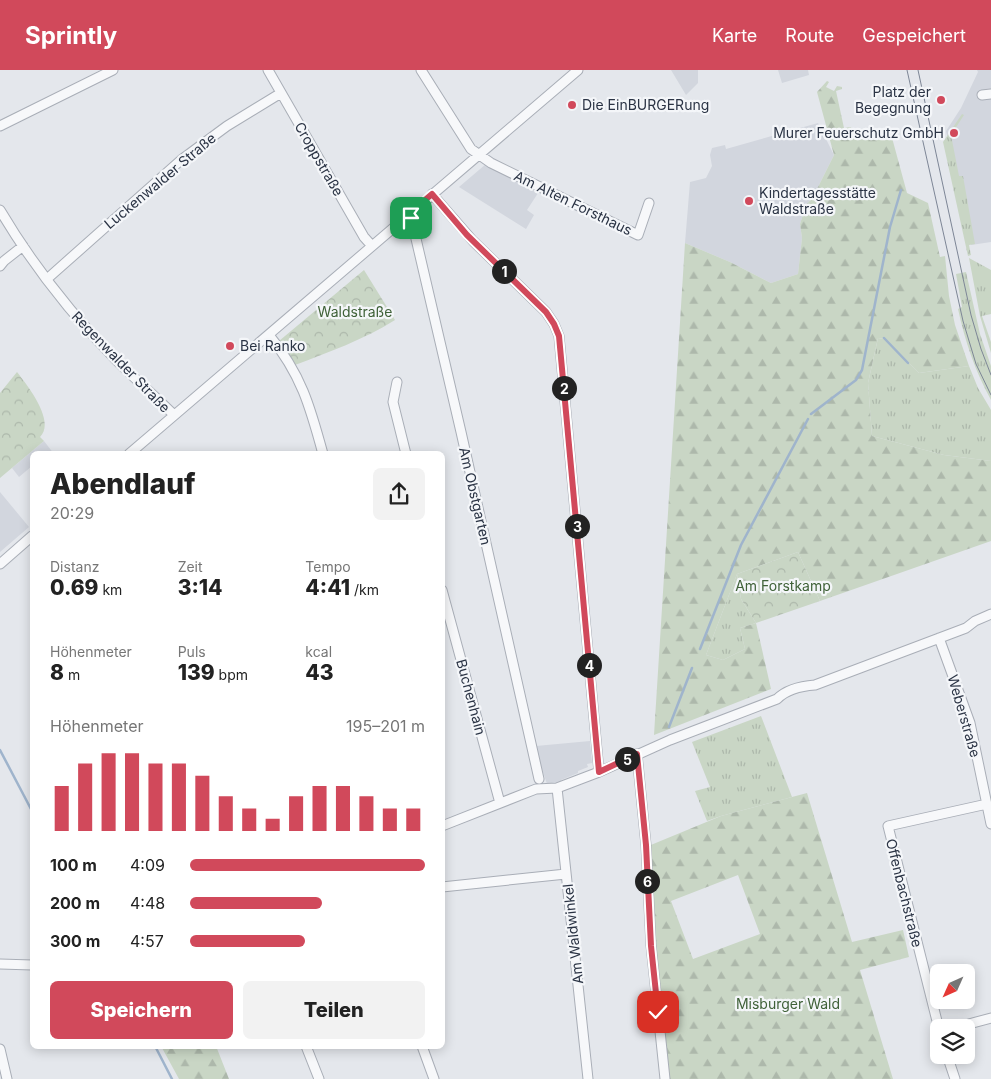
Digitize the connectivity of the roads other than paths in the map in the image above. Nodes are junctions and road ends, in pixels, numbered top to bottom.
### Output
1 (113, 70) edge
2 (268, 70) edge
3 (422, 70) edge
4 (578, 70) edge
5 (281, 93) junction
6 (0, 126) edge
7 (479, 154) junction
8 (432, 194) junction
9 (649, 202) dead end
10 (0, 210) edge
11 (410, 213) junction
12 (23, 246) junction
13 (372, 246) junction
14 (0, 266) edge
15 (47, 279) junction
16 (269, 335) junction
17 (397, 382) dead end
18 (174, 415) junction
19 (132, 451) edge
20 (321, 451) edge
21 (405, 451) edge
22 (30, 538) edge
23 (0, 563) edge
24 (445, 601) edge
25 (991, 614) edge
26 (939, 638) junction
27 (637, 754) junction
28 (599, 772) junction
29 (539, 779) dead end
30 (557, 788) junction
31 (500, 803) junction
32 (987, 804) junction
33 (991, 824) edge
34 (445, 825) edge
35 (566, 874) junction
36 (445, 887) edge
37 (0, 964) edge
38 (30, 965) edge
39 (936, 1019) edge
40 (990, 1020) edge
41 (975, 1023) edge
42 (0, 1049) edge
43 (307, 1049) edge
44 (423, 1049) edge
45 (950, 1064) edge
46 (7, 1079) edge
47 (319, 1079) edge
48 (434, 1079) edge
49 (588, 1079) edge
50 (665, 1079) edge
51 (955, 1079) edge

1 - 6 street
2 - 5 street, Croppstraße
3 - 7 street
4 - 7 street
5 - 13 street, Croppstraße
5 - 15 street, Luckenwalder Straße
7 - 8 street
7 - 9 street, Am Alten Forsthaus
8 - 11 street
8 - 28 street
10 - 12 street, Regenwalder Straße
11 - 13 street
11 - 29 street, Am Obstgarten
12 - 14 street
12 - 15 street, Regenwalder Straße
13 - 16 street
15 - 18 street, Regenwalder Straße
16 - 18 street
16 - 20 street
17 - 21 street
18 - 19 street
22 - 23 street
24 - 31 street, Buchenhain
25 - 26 street
26 - 27 street
26 - 32 street, Weberstraße
27 - 28 street
27 - 50 street
28 - 30 street
30 - 31 street
30 - 35 street, Am Waldwinkel
31 - 34 street
32 - 33 street, Weberstraße
32 - 39 street, Offenbachstraße
35 - 36 street
35 - 49 street, Am Waldwinkel
37 - 38 street
40 - 41 street
42 - 46 street
43 - 47 street
44 - 48 street
45 - 51 street

